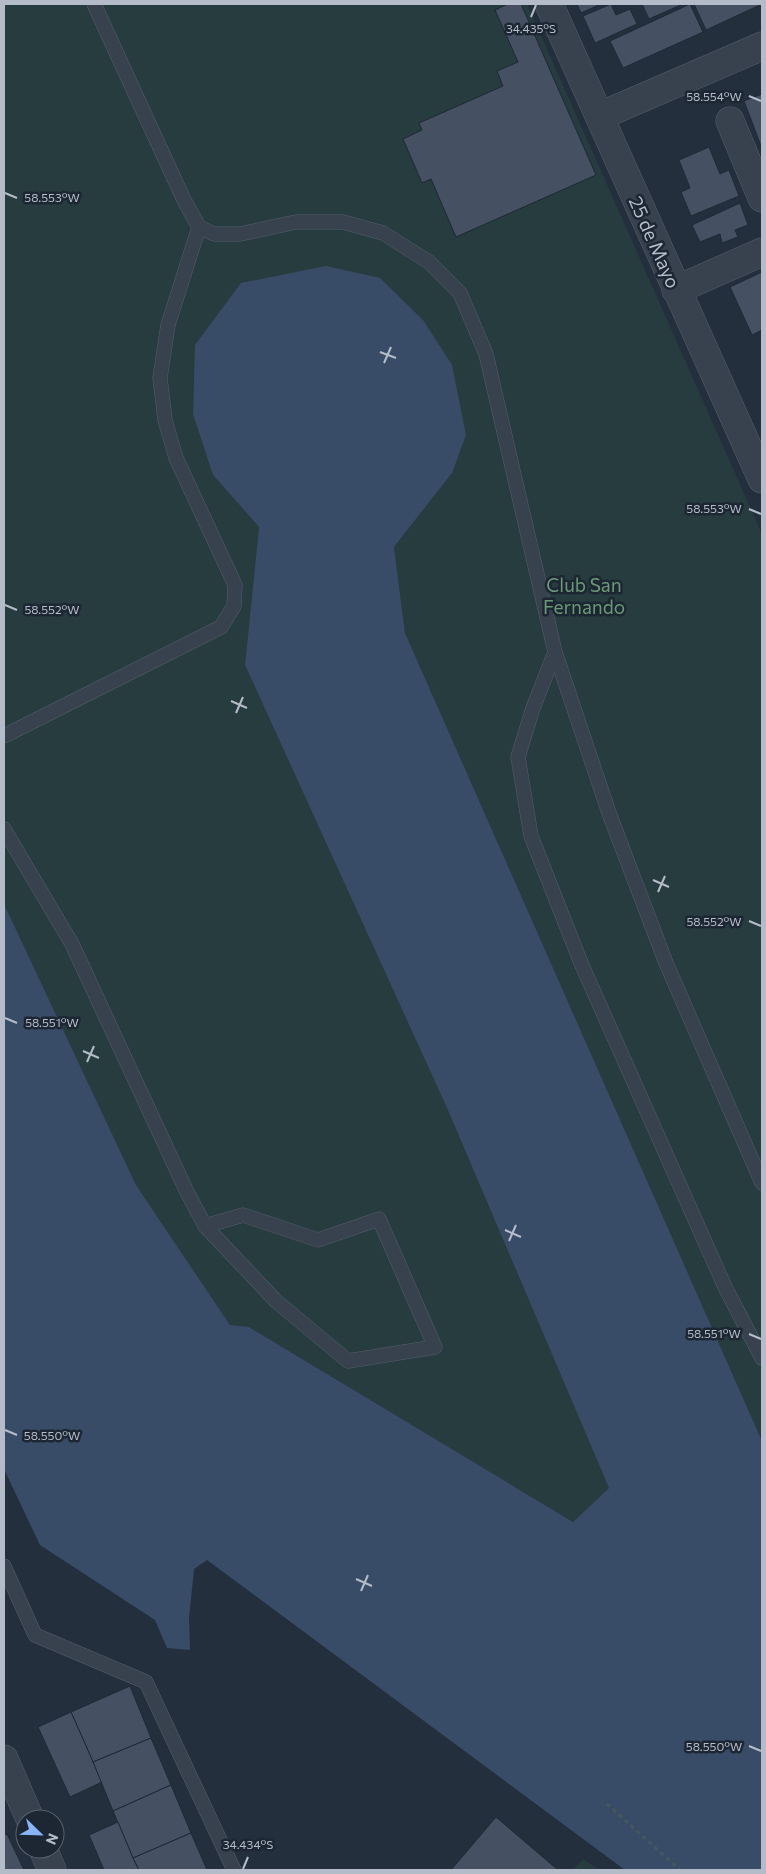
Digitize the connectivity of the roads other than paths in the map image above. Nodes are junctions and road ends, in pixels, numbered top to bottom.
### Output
1 (94, 4) edge
2 (549, 4) edge
3 (762, 46) edge
4 (600, 116) junction
5 (730, 121) dead end
6 (762, 198) edge
7 (200, 227) junction
8 (762, 252) edge
9 (676, 290) junction
10 (762, 479) edge
11 (555, 652) junction
12 (4, 736) edge
13 (4, 829) edge
14 (762, 1183) edge
15 (205, 1226) junction
16 (762, 1358) edge
17 (4, 1566) edge
18 (4, 1759) edge
19 (26, 1809) edge
20 (234, 1870) edge

1 - 7 lane
2 - 4 street, 25 de Mayo
3 - 4 street
4 - 9 street, 25 de Mayo
5 - 6 street
7 - 11 lane
7 - 12 lane
8 - 9 street
9 - 10 street, 25 de Mayo
11 - 14 lane
11 - 16 lane
13 - 15 lane
15 - 15 lane
17 - 20 lane
18 - 19 street

